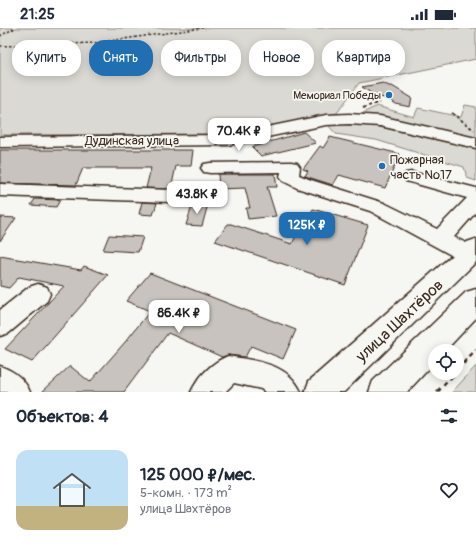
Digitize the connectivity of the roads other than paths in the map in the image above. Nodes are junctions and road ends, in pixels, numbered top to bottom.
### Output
1 (0, 142) edge
2 (476, 143) edge
3 (210, 168) dead end
4 (412, 177) dead end
5 (0, 190) edge
6 (476, 194) edge
7 (171, 196) dead end
8 (476, 200) edge
9 (440, 239) junction
10 (473, 252) edge
11 (38, 294) dead end
12 (476, 300) edge
13 (0, 325) edge
14 (0, 379) edge
15 (16, 392) edge
16 (206, 392) edge
17 (286, 392) edge
18 (321, 392) edge
19 (386, 392) edge

1 - 2 street, Дудинская улица
3 - 9 street
4 - 6 street
5 - 7 street
8 - 9 street
9 - 10 street
10 - 18 main road, улица Шахтёров
11 - 13 street
12 - 19 main road
14 - 15 street
16 - 17 street

